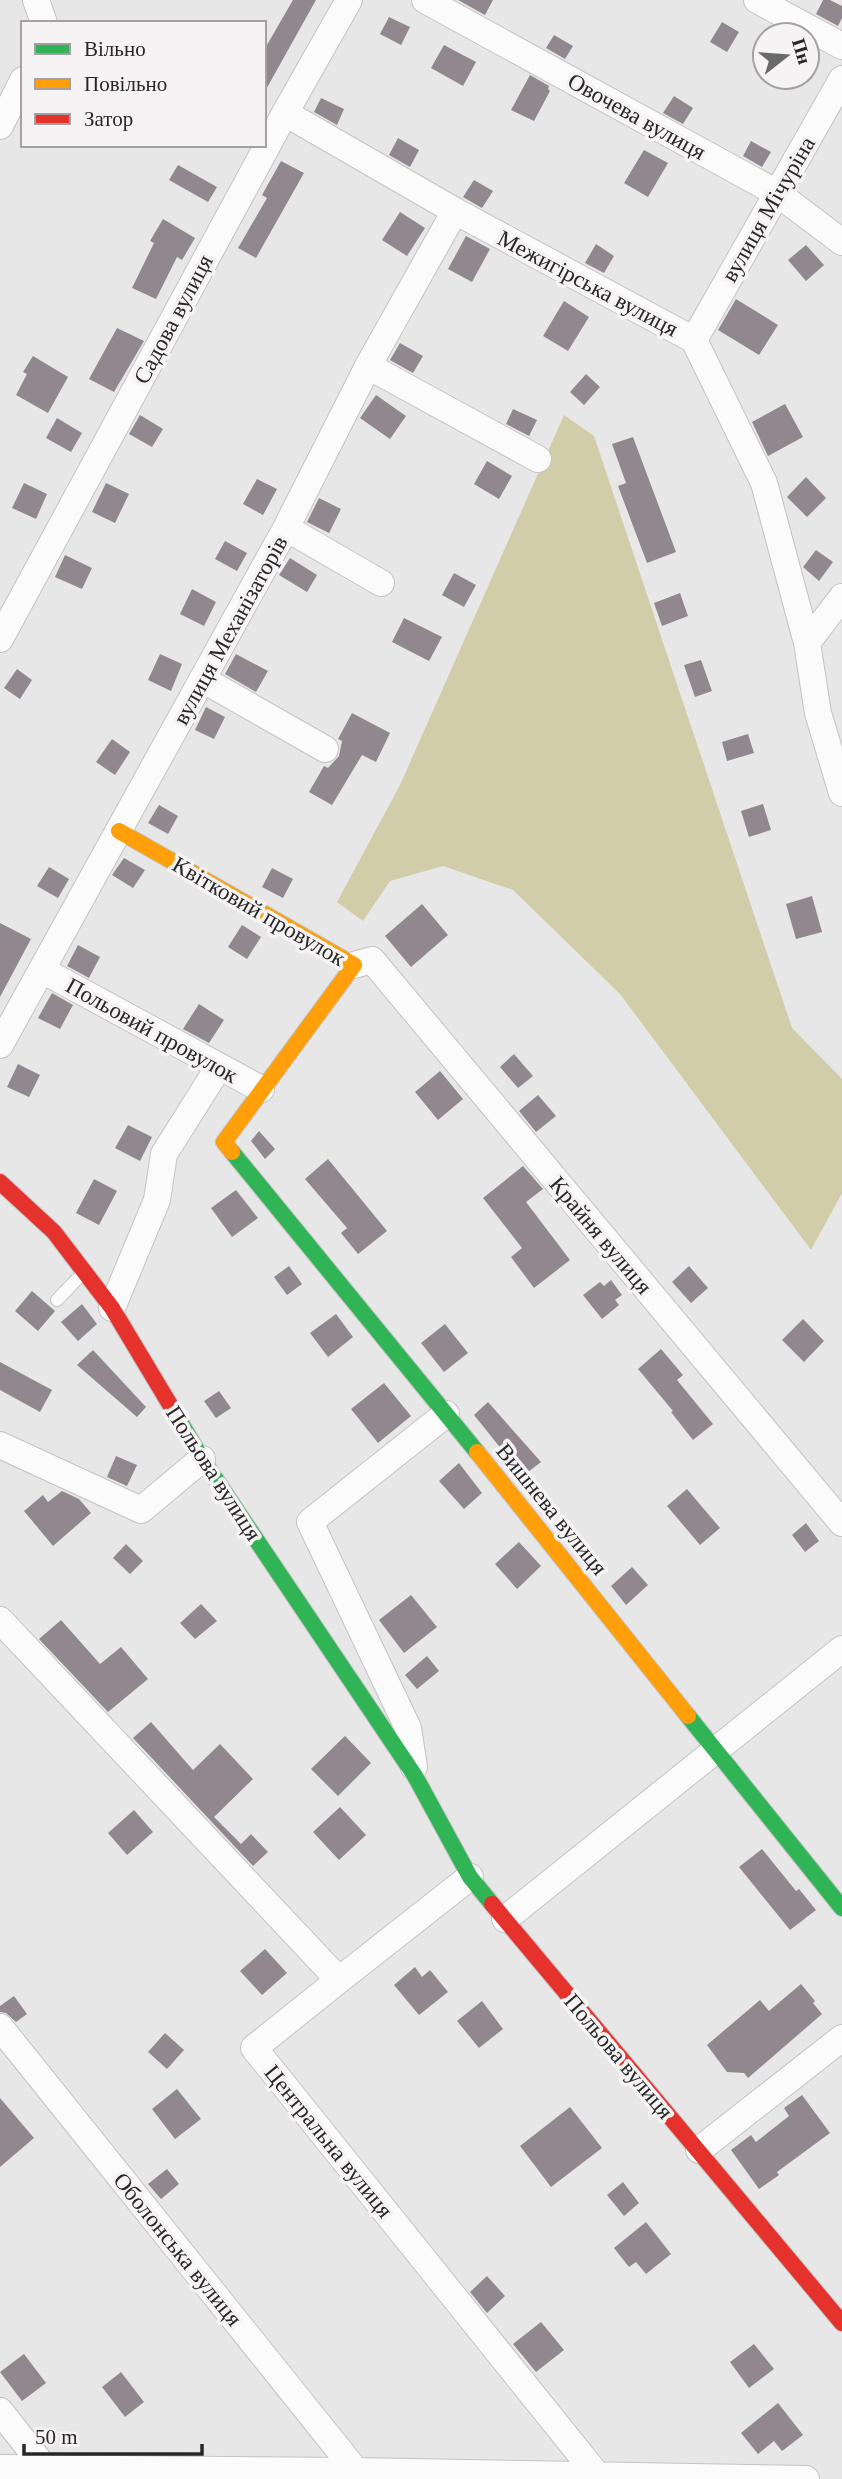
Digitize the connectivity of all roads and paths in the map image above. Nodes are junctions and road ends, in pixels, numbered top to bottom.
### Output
1 (36, 0) edge
2 (349, 0) edge
3 (425, 0) edge
4 (757, 0) edge
5 (43, 21) edge
6 (842, 46) edge
7 (842, 79) edge
8 (21, 84) edge
9 (285, 113) junction
10 (0, 126) edge
11 (777, 193) junction
12 (455, 211) junction
13 (842, 242) edge
14 (694, 340) junction
15 (368, 366) junction
16 (538, 459) dead end
17 (286, 528) junction
18 (381, 583) dead end
19 (842, 597) edge
20 (0, 639) edge
21 (807, 643) junction
22 (202, 679) junction
23 (325, 749) dead end
24 (842, 793) edge
25 (119, 831) junction
26 (354, 965) junction
27 (42, 970) junction
28 (0, 1045) edge
29 (215, 1073) dead end
30 (261, 1089) junction
31 (224, 1142) joint
32 (0, 1182) edge
33 (84, 1272) junction
34 (57, 1300) dead end
35 (113, 1308) junction
36 (446, 1414) junction
37 (0, 1445) edge
38 (202, 1459) junction
39 (842, 1523) edge
40 (0, 1620) edge
41 (842, 1649) edge
42 (715, 1749) junction
43 (415, 1776) junction
44 (470, 1877) junction
45 (842, 1908) edge
46 (505, 1919) junction
47 (339, 1980) junction
48 (0, 2026) edge
49 (842, 2038) edge
50 (699, 2150) junction
51 (842, 2323) edge
52 (0, 2411) edge
53 (44, 2467) junction
54 (0, 2468) edge
55 (356, 2470) junction
56 (597, 2475) junction
57 (806, 2479) edge

1 - 5 street
2 - 9 street, Садова вулиця
3 - 11 street, Овочева вулиця
4 - 6 street
7 - 11 street, вулиця Мічуріна
8 - 10 street
9 - 12 street, Межигірська вулиця
9 - 20 street, Садова вулиця
11 - 13 street, Овочева вулиця
11 - 14 street, вулиця Мічуріна
12 - 14 street, Межигірська вулиця
12 - 15 street, вулиця Механізаторів
14 - 21 street, Межигірська вулиця
15 - 16 street
15 - 17 street, вулиця Механізаторів
17 - 18 street
17 - 22 street, вулиця Механізаторів
19 - 21 street
21 - 24 street, Межигірська вулиця
22 - 23 street
22 - 25 street, вулиця Механізаторів
25 - 26 street, Квітковий провулок
25 - 27 street, вулиця Механізаторів
26 - 30 street, Квітковий провулок
26 - 39 street, Крайня вулиця
27 - 28 street, вулиця Механізаторів
27 - 30 street, Польовий провулок
29 - 35 street
30 - 31 street, Квітковий провулок
31 - 36 street, Вишнева вулиця
32 - 33 street, Польова вулиця
33 - 34 lane
33 - 35 street, Польова вулиця
35 - 38 street, Польова вулиця
36 - 42 street, Вишнева вулиця
36 - 43 street, Польова вулиця
37 - 38 street
38 - 43 street, Польова вулиця
40 - 47 street
41 - 42 street
42 - 45 street, Вишнева вулиця
42 - 46 street
43 - 44 street, Польова вулиця
44 - 46 street, Польова вулиця
44 - 47 street
46 - 50 street, Польова вулиця
47 - 56 street, Центральна вулиця
48 - 55 street, Оболонська вулиця
49 - 50 street
50 - 51 street, Польова вулиця
52 - 53 street
53 - 54 street
53 - 55 street
55 - 56 street
56 - 57 street

